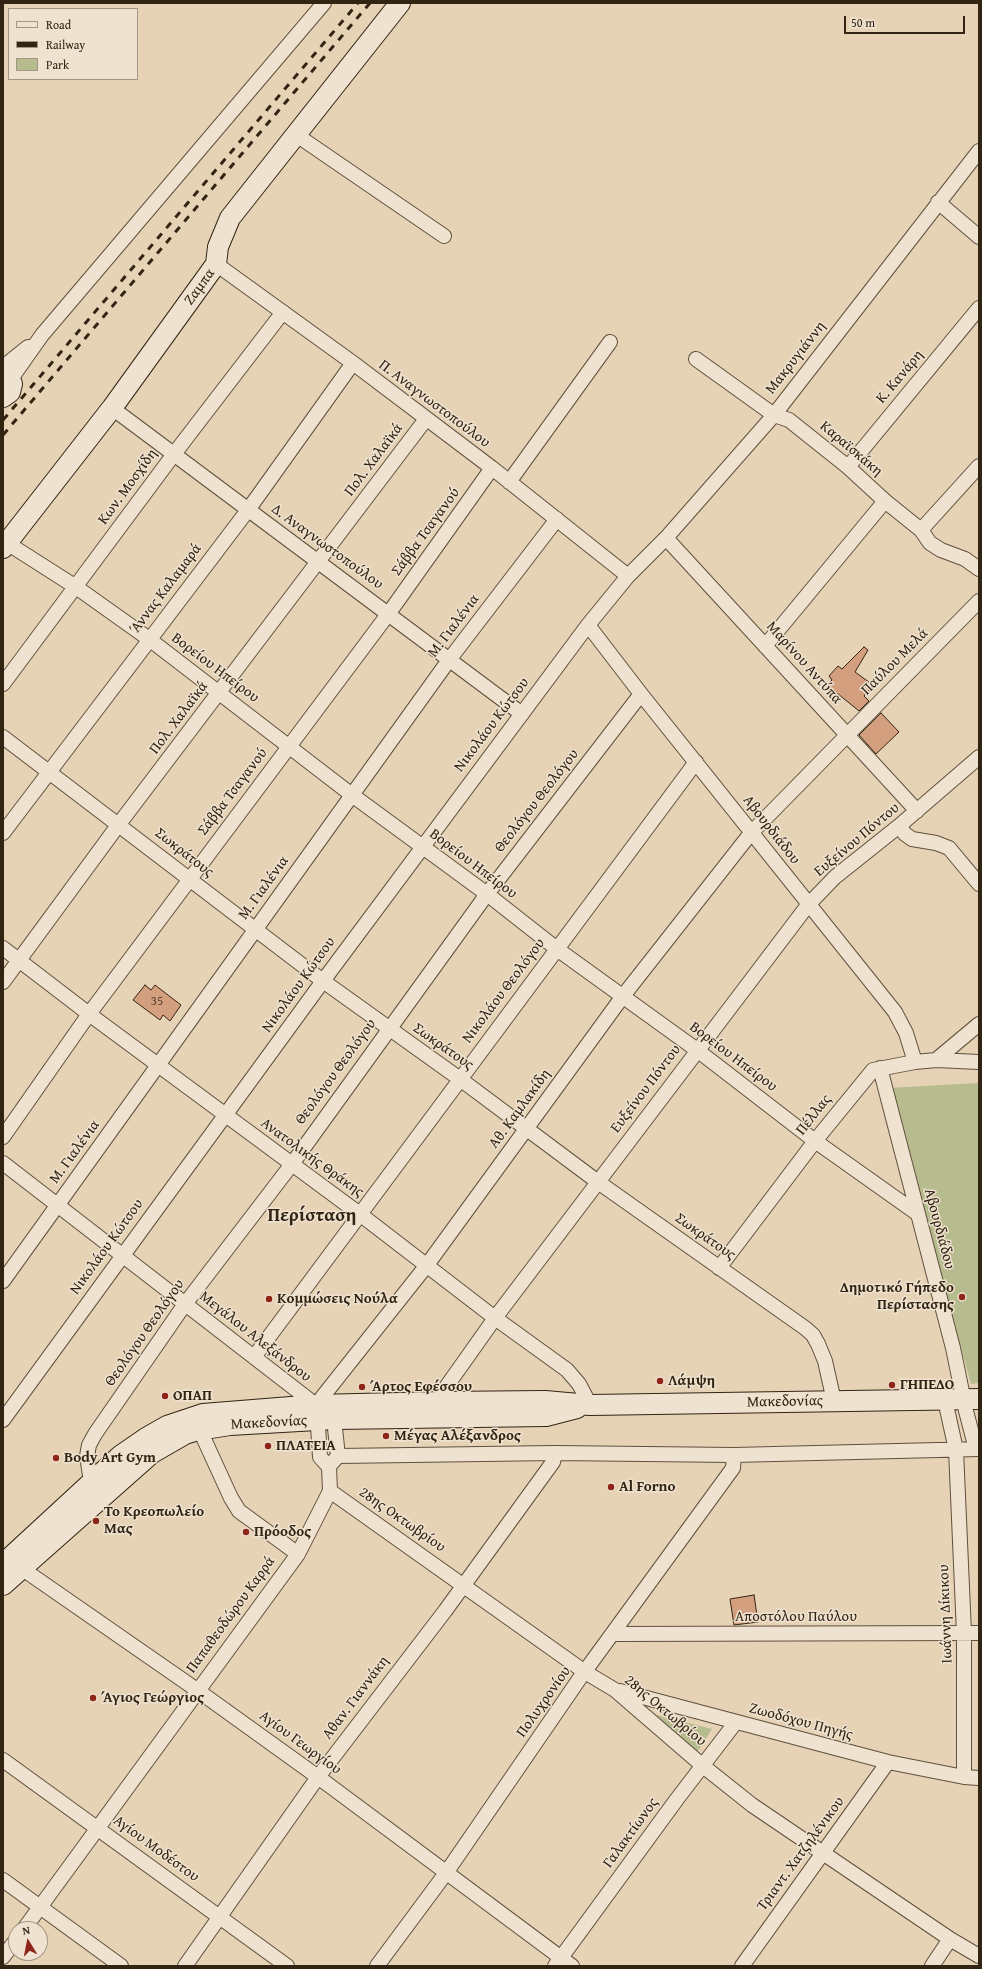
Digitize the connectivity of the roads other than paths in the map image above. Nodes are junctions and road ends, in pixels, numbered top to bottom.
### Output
1 (324, 3) edge
2 (400, 3) edge
3 (294, 134) junction
4 (979, 151) edge
5 (938, 202) junction
6 (444, 236) dead end
7 (979, 237) edge
8 (216, 264) junction
9 (979, 308) edge
10 (283, 312) junction
11 (610, 342) dead end
12 (696, 360) dead end
13 (353, 363) junction
14 (6, 373) edge
15 (3, 397) edge
16 (112, 408) junction
17 (774, 415) junction
18 (426, 419) junction
19 (174, 454) junction
20 (979, 466) edge
21 (848, 467) junction
22 (492, 468) junction
23 (509, 482) junction
24 (885, 501) junction
25 (248, 510) junction
26 (557, 519) junction
27 (921, 530) junction
28 (666, 538) junction
29 (4, 544) edge
30 (318, 563) junction
31 (979, 569) edge
32 (628, 576) junction
33 (76, 587) junction
34 (979, 601) edge
35 (389, 613) junction
36 (588, 624) junction
37 (149, 640) junction
38 (765, 646) junction
39 (449, 660) junction
40 (3, 684) edge
41 (220, 692) junction
42 (641, 694) junction
43 (522, 714) junction
44 (847, 736) junction
45 (3, 737) edge
46 (289, 746) junction
47 (979, 757) edge
48 (696, 762) junction
49 (49, 772) junction
50 (352, 796) junction
51 (917, 811) junction
52 (119, 824) junction
53 (899, 826) junction
54 (751, 833) junction
55 (3, 834) edge
56 (422, 847) junction
57 (189, 879) junction
58 (979, 884) edge
59 (487, 894) junction
60 (808, 905) junction
61 (255, 928) junction
62 (3, 948) edge
63 (557, 949) junction
64 (19, 960) junction
65 (323, 981) junction
66 (3, 982) edge
67 (623, 996) junction
68 (89, 1014) junction
69 (979, 1024) edge
70 (388, 1029) junction
71 (697, 1050) junction
72 (936, 1060) junction
73 (915, 1062) junction
74 (979, 1062) edge
75 (159, 1065) junction
76 (880, 1068) junction
77 (460, 1079) junction
78 (225, 1115) junction
79 (527, 1129) junction
80 (3, 1137) edge
81 (815, 1141) junction
82 (3, 1163) edge
83 (292, 1164) junction
84 (598, 1182) junction
85 (58, 1205) junction
86 (918, 1214) junction
87 (361, 1215) junction
88 (122, 1255) junction
89 (427, 1265) junction
90 (719, 1268) junction
91 (3, 1281) edge
92 (185, 1304) junction
93 (495, 1318) junction
94 (254, 1357) junction
95 (963, 1400) edge
96 (834, 1401) junction
97 (441, 1402) junction
98 (590, 1405) junction
99 (322, 1415) junction
100 (3, 1420) edge
101 (204, 1439) dead end
102 (978, 1449) edge
103 (956, 1450) junction
104 (555, 1452) junction
105 (734, 1455) junction
106 (338, 1456) junction
107 (329, 1467) junction
108 (91, 1482) junction
109 (330, 1491) junction
110 (298, 1554) junction
111 (9, 1561) edge
112 (463, 1584) junction
113 (3, 1585) edge
114 (964, 1633) junction
115 (979, 1633) edge
116 (613, 1634) junction
117 (585, 1672) junction
118 (197, 1690) junction
119 (615, 1690) junction
120 (736, 1722) junction
121 (3, 1760) edge
122 (888, 1762) junction
123 (703, 1766) junction
124 (318, 1776) junction
125 (964, 1777) junction
126 (979, 1778) edge
127 (98, 1828) junction
128 (824, 1853) junction
129 (446, 1873) junction
130 (3, 1880) edge
131 (41, 1907) junction
132 (219, 1916) junction
133 (30, 1921) edge
134 (950, 1938) junction
135 (979, 1956) edge
136 (563, 1963) edge
137 (121, 1966) edge
138 (184, 1966) edge
139 (287, 1966) edge
140 (377, 1966) edge
141 (742, 1966) edge
142 (932, 1966) edge

1 - 14 street
2 - 3 main road, Ζαμπα
3 - 6 street
3 - 8 main road, Ζαμπα
4 - 5 street, Μακρυγιάννη
5 - 7 street
5 - 17 street, Μακρυγιάννη
8 - 10 street, Π. Αναγνωστοπούλου
8 - 16 main road, Ζαμπα
9 - 21 street, Κ. Κανάρη
10 - 13 street, Π. Αναγνωστοπούλου
10 - 19 street, Κων. Μοσχίδη
11 - 23 street
12 - 17 street, Καραϊσκάκη
13 - 18 street, Π. Αναγνωστοπούλου
13 - 25 street, Άννας Καλαμαρά
14 - 15 main road
16 - 19 street, Δ. Αναγνωστοπούλου
16 - 29 main road, Ζαμπα
17 - 21 street, Καραϊσκάκη
17 - 28 street, Μακρυγιάννη
18 - 22 street, Π. Αναγνωστοπούλου
18 - 30 street, Πολ. Χαλαϊκά
19 - 25 street, Δ. Αναγνωστοπούλου
19 - 33 street, Κων. Μοσχίδη
20 - 27 street
21 - 24 street, Καραϊσκάκη
22 - 23 street, Π. Αναγνωστοπούλου
22 - 35 street, Σάββα Τσαγανού
23 - 26 street, Π. Αναγνωστοπούλου
24 - 27 street, Καραϊσκάκη
24 - 38 street
25 - 30 street, Δ. Αναγνωστοπούλου
25 - 37 street, Άννας Καλαμαρά
26 - 32 street, Π. Αναγνωστοπούλου
26 - 39 street, Μ. Γιαλένια
27 - 31 street, Καραϊσκάκη
28 - 32 street, Μακρυγιάννη
28 - 38 street, Μαρίνου Αντύπα
29 - 33 street, Βορείου Ηπείρου
30 - 35 street, Δ. Αναγνωστοπούλου
30 - 41 street, Πολ. Χαλαϊκά
32 - 36 street, Νικολάου Κώτσου
33 - 37 street, Βορείου Ηπείρου
33 - 40 street, Κων. Μοσχίδη
34 - 44 street, Παύλου Μελά
35 - 39 street, Δ. Αναγνωστοπούλου
35 - 46 street, Σάββα Τσαγανού
36 - 42 street, Αβουρδιάδου
36 - 43 street, Νικολάου Κώτσου
37 - 41 street, Βορείου Ηπείρου
37 - 49 street, Άννας Καλαμαρά
38 - 44 street, Μαρίνου Αντύπα
39 - 43 street, Δ. Αναγνωστοπούλου
39 - 50 street, Μ. Γιαλένια
41 - 46 street, Βορείου Ηπείρου
41 - 52 street, Πολ. Χαλαϊκά
42 - 48 street, Αβουρδιάδου
42 - 59 street, Θεολόγου Θεολόγου
43 - 56 street, Νικολάου Κώτσου
44 - 51 street, Μαρίνου Αντύπα
44 - 54 street, Παύλου Μελά
45 - 49 street, Σωκράτους
46 - 50 street, Βορείου Ηπείρου
46 - 57 street, Σάββα Τσαγανού
47 - 51 street, Ευξείνου Πόντου
48 - 54 street, Αβουρδιάδου
48 - 63 street, Νικολάου Θεολόγου
49 - 52 street, Σωκράτους
49 - 55 street, Άννας Καλαμαρά
50 - 56 street, Βορείου Ηπείρου
50 - 61 street, Μ. Γιαλένια
51 - 53 street, Ευξείνου Πόντου
52 - 57 street, Σωκράτους
52 - 64 street, Πολ. Χαλαϊκά
53 - 58 street
53 - 60 street, Ευξείνου Πόντου
54 - 60 street, Αβουρδιάδου
54 - 67 street, Αθ. Καμλακίδη
56 - 59 street, Βορείου Ηπείρου
56 - 65 street, Νικολάου Κώτσου
57 - 61 street, Σωκράτους
57 - 68 street, Σάββα Τσαγανού
59 - 63 street, Βορείου Ηπείρου
59 - 70 street, Θεολόγου Θεολόγου
60 - 71 street, Ευξείνου Πόντου
60 - 73 street, Αβουρδιάδου
61 - 65 street, Σωκράτους
61 - 75 street, Μ. Γιαλένια
62 - 64 street, Ανατολικής Θράκης
63 - 67 street, Βορείου Ηπείρου
63 - 77 street, Νικολάου Θεολόγου
64 - 66 street, Πολ. Χαλαϊκά
64 - 68 street, Ανατολικής Θράκης
65 - 70 street, Σωκράτους
65 - 78 street, Νικολάου Κώτσου
67 - 71 street, Βορείου Ηπείρου
67 - 79 street, Αθ. Καμλακίδη
68 - 75 street, Ανατολικής Θράκης
68 - 80 street, Σάββα Τσαγανού
69 - 72 street
70 - 77 street, Σωκράτους
70 - 83 street, Θεολόγου Θεολόγου
71 - 81 street, Βορείου Ηπείρου
71 - 84 street, Ευξείνου Πόντου
72 - 73 street, Πέλλας
72 - 74 street, Πέλλας
73 - 76 street, Πέλλας
75 - 78 street, Ανατολικής Θράκης
75 - 85 street, Μ. Γιαλένια
76 - 81 street, Πέλλας
76 - 86 street, Αβουρδιάδου
77 - 79 street, Σωκράτους
77 - 87 street, Νικολάου Θεολόγου
78 - 83 street, Ανατολικής Θράκης
78 - 88 street, Νικολάου Κώτσου
79 - 84 street, Σωκράτους
79 - 89 street, Αθ. Καμλακίδη
81 - 86 street, Βορείου Ηπείρου
81 - 90 street, Πέλλας
82 - 85 street, Μεγάλου Αλεξάνδρου
83 - 87 street, Ανατολικής Θράκης
83 - 92 street, Θεολόγου Θεολόγου
84 - 90 street, Σωκράτους
84 - 93 street, Ευξείνου Πόντου
85 - 88 street, Μεγάλου Αλεξάνδρου
85 - 91 street, Μ. Γιαλένια
86 - 95 street, Αβουρδιάδου
87 - 89 street, Ανατολικής Θράκης
87 - 94 street, Νικολάου Θεολόγου
88 - 92 street, Μεγάλου Αλεξάνδρου
88 - 100 street, Νικολάου Κώτσου
89 - 93 street, Ανατολικής Θράκης
89 - 99 street, Αθ. Καμλακίδη
90 - 96 street, Σωκράτους
92 - 94 street, Μεγάλου Αλεξάνδρου
92 - 108 street, Θεολόγου Θεολόγου
93 - 97 street, Ευξείνου Πόντου
93 - 98 street, Ανατολικής Θράκης
94 - 99 street, Μεγάλου Αλεξάνδρου
95 - 96 main road, Μακεδονίας
95 - 102 street
95 - 103 street, Ιωάννη Δίκικου
96 - 98 main road, Μακεδονίας
97 - 98 main road, Μακεδονίας
97 - 99 main road, Μακεδονίας
98 - 99 main road, Μακεδονίας
99 - 106 street
99 - 107 street, Παπαθεοδώρου Καρρά
99 - 108 main road, Μακεδονίας
99 - 111 main road, Μακεδονίας
101 - 110 street
102 - 103 street
103 - 105 street
103 - 114 street, Ιωάννη Δίκικου
104 - 105 street
104 - 106 street
104 - 112 street, Αθαν. Γιαννάκη
105 - 116 street, Πολυχρονίου
106 - 107 street
107 - 109 street, Παπαθεοδώρου Καρρά
108 - 111 main road, Μακεδονίας
109 - 110 street, Παπαθεοδώρου Καρρά
109 - 112 street, 28ης Οκτωβρίου
110 - 118 street, Παπαθεοδώρου Καρρά
111 - 113 main road, Μακεδονίας
111 - 118 street, Αγίου Γεωργίου
112 - 117 street, 28ης Οκτωβρίου
112 - 124 street, Αθαν. Γιαννάκη
114 - 115 street, Αποστόλου Παύλου
114 - 116 street, Αποστόλου Παύλου
114 - 125 street, Ιωάννη Δίκικου
116 - 117 street, Πολυχρονίου
117 - 119 street, 28ης Οκτωβρίου
117 - 129 street, Πολυχρονίου
118 - 124 street, Αγίου Γεωργίου
118 - 127 street, Παπαθεοδώρου Καρρά
119 - 120 street, Ζωοδόχου Πηγής
119 - 123 street, 28ης Οκτωβρίου
120 - 122 street, Ζωοδόχου Πηγής
120 - 123 street, Γαλακτίωνος
121 - 127 street, Αγίου Μοδέστου
122 - 125 street, Ζωοδόχου Πηγής
122 - 128 street, Τριαντ. Χατζηλένικου
123 - 128 street, 28ης Οκτωβρίου
123 - 136 street, Γαλακτίωνος
124 - 129 street, Αγίου Γεωργίου
124 - 132 street, Αθαν. Γιαννάκη
125 - 126 street, Ζωοδόχου Πηγής
127 - 131 street, Παπαθεοδώρου Καρρά
127 - 132 street, Αγίου Μοδέστου
128 - 134 street, 28ης Οκτωβρίου
128 - 141 street, Τριαντ. Χατζηλένικου
129 - 136 street, Αγίου Γεωργίου
129 - 140 street, Πολυχρονίου
130 - 131 street
131 - 133 street, Παπαθεοδώρου Καρρά
131 - 137 street
132 - 138 street, Αθαν. Γιαννάκη
132 - 139 street, Αγίου Μοδέστου
134 - 135 street, 28ης Οκτωβρίου
134 - 142 street

